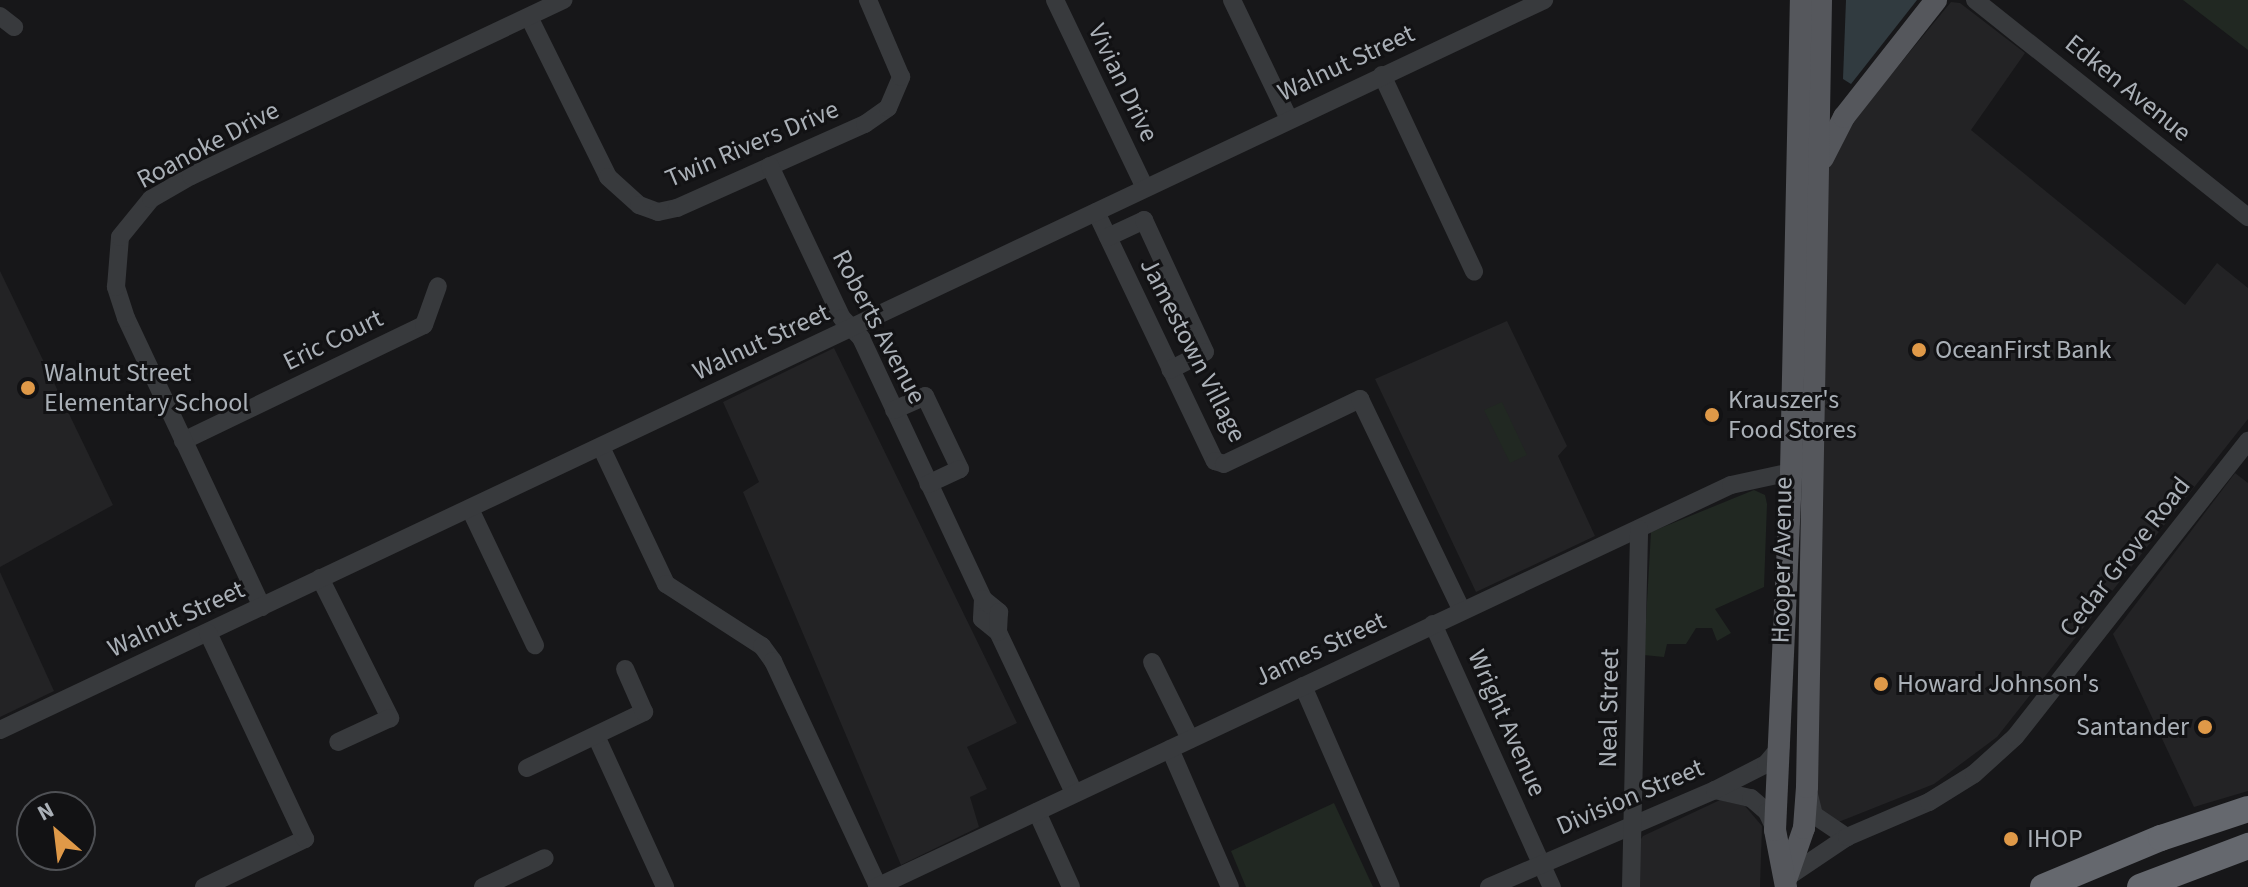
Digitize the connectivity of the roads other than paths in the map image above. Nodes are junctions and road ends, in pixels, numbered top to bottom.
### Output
1 (564, 0) edge
2 (868, 0) edge
3 (1055, 0) edge
4 (1232, 0) edge
5 (1544, 0) edge
6 (1801, 0) edge
7 (1821, 0) edge
8 (1936, 0) edge
9 (1975, 0) edge
10 (529, 17) junction
11 (1382, 75) junction
12 (1289, 119) junction
13 (770, 166) junction
14 (1819, 171) junction
15 (1145, 188) junction
16 (1096, 212) junction
17 (2248, 217) edge
18 (1108, 237) junction
19 (1474, 271) dead end
20 (438, 286) dead end
21 (852, 327) junction
22 (1170, 370) junction
23 (894, 410) junction
24 (183, 441) junction
25 (2248, 441) edge
26 (601, 447) junction
27 (1791, 472) junction
28 (928, 484) junction
29 (470, 509) junction
30 (1639, 529) junction
31 (320, 578) junction
32 (262, 607) junction
33 (1462, 611) junction
34 (1433, 624) junction
35 (208, 633) junction
36 (535, 645) dead end
37 (1152, 662) dead end
38 (625, 669) dead end
39 (1303, 686) junction
40 (0, 730) edge
41 (596, 736) junction
42 (1190, 739) junction
43 (338, 742) dead end
44 (1782, 744) junction
45 (1170, 749) junction
46 (527, 768) dead end
47 (1807, 787) junction
48 (1715, 790) junction
49 (1074, 793) junction
50 (2248, 809) edge
51 (1037, 812) junction
52 (1633, 825) junction
53 (1775, 830) junction
54 (1847, 837) junction
55 (2248, 846) edge
56 (545, 858) dead end
57 (1541, 863) junction
58 (2190, 876) edge
59 (907, 881) edge
60 (1786, 882) edge
61 (204, 887) edge
62 (483, 887) edge
63 (665, 887) edge
64 (878, 887) edge
65 (1071, 887) edge
66 (1230, 887) edge
67 (1391, 887) edge
68 (1489, 887) edge
69 (1552, 887) edge
70 (1631, 887) edge
71 (2043, 887) edge
72 (2140, 887) edge

1 - 10 street, Roanoke Drive
2 - 13 street, Twin Rivers Drive
3 - 15 street, Vivian Drive
4 - 12 street
5 - 11 street, Walnut Street
6 - 27 main road, Hooper Avenue
7 - 14 main road, Hooper Avenue
8 - 14 main road
9 - 17 street, Edken Avenue
10 - 13 street, Twin Rivers Drive
10 - 24 street, Roanoke Drive
11 - 12 street, Walnut Street
11 - 19 street
12 - 15 street, Walnut Street
13 - 21 street, Roberts Avenue
14 - 47 main road, Hooper Avenue
15 - 16 street, Walnut Street
16 - 18 street, Jamestown Village
16 - 21 street, Walnut Street
18 - 22 street, Jamestown Village
18 - 22 street
20 - 24 street, Eric Court
21 - 23 street, Roberts Avenue
21 - 26 street, Walnut Street
22 - 33 street, Jamestown Village
23 - 28 street, Roberts Avenue
23 - 28 street
24 - 32 street, Roanoke Drive
25 - 54 street, Cedar Grove Road
26 - 29 street, Walnut Street
26 - 64 street
27 - 30 street, James Street
27 - 44 main road, Hooper Avenue
28 - 49 street, Roberts Avenue
29 - 31 street, Walnut Street
29 - 36 street
30 - 33 street, James Street
30 - 52 street, Neal Street
31 - 32 street, Walnut Street
31 - 43 street
32 - 35 street, Walnut Street
33 - 34 street, James Street
34 - 39 street, James Street
34 - 57 street, Wright Avenue
35 - 40 street, Walnut Street
35 - 61 street
37 - 42 street
38 - 41 street
39 - 42 street, James Street
39 - 67 street
41 - 46 street
41 - 63 street
42 - 45 street, James Street
44 - 48 street, Division Street
44 - 53 main road, Hooper Avenue
45 - 49 street, James Street
45 - 66 street
47 - 54 street
47 - 60 main road, Hooper Avenue
48 - 52 street, Division Street
48 - 53 street
49 - 51 street, James Street
50 - 71 highway
51 - 59 street, James Street
51 - 65 street
52 - 57 street, Division Street
52 - 70 street, Neal Street
53 - 60 main road, Hooper Avenue
54 - 60 street, Cedar Grove Road
55 - 58 highway
56 - 62 street
57 - 68 street, Division Street
57 - 69 street, Wright Avenue
58 - 72 highway
59 - 64 street, James Street

